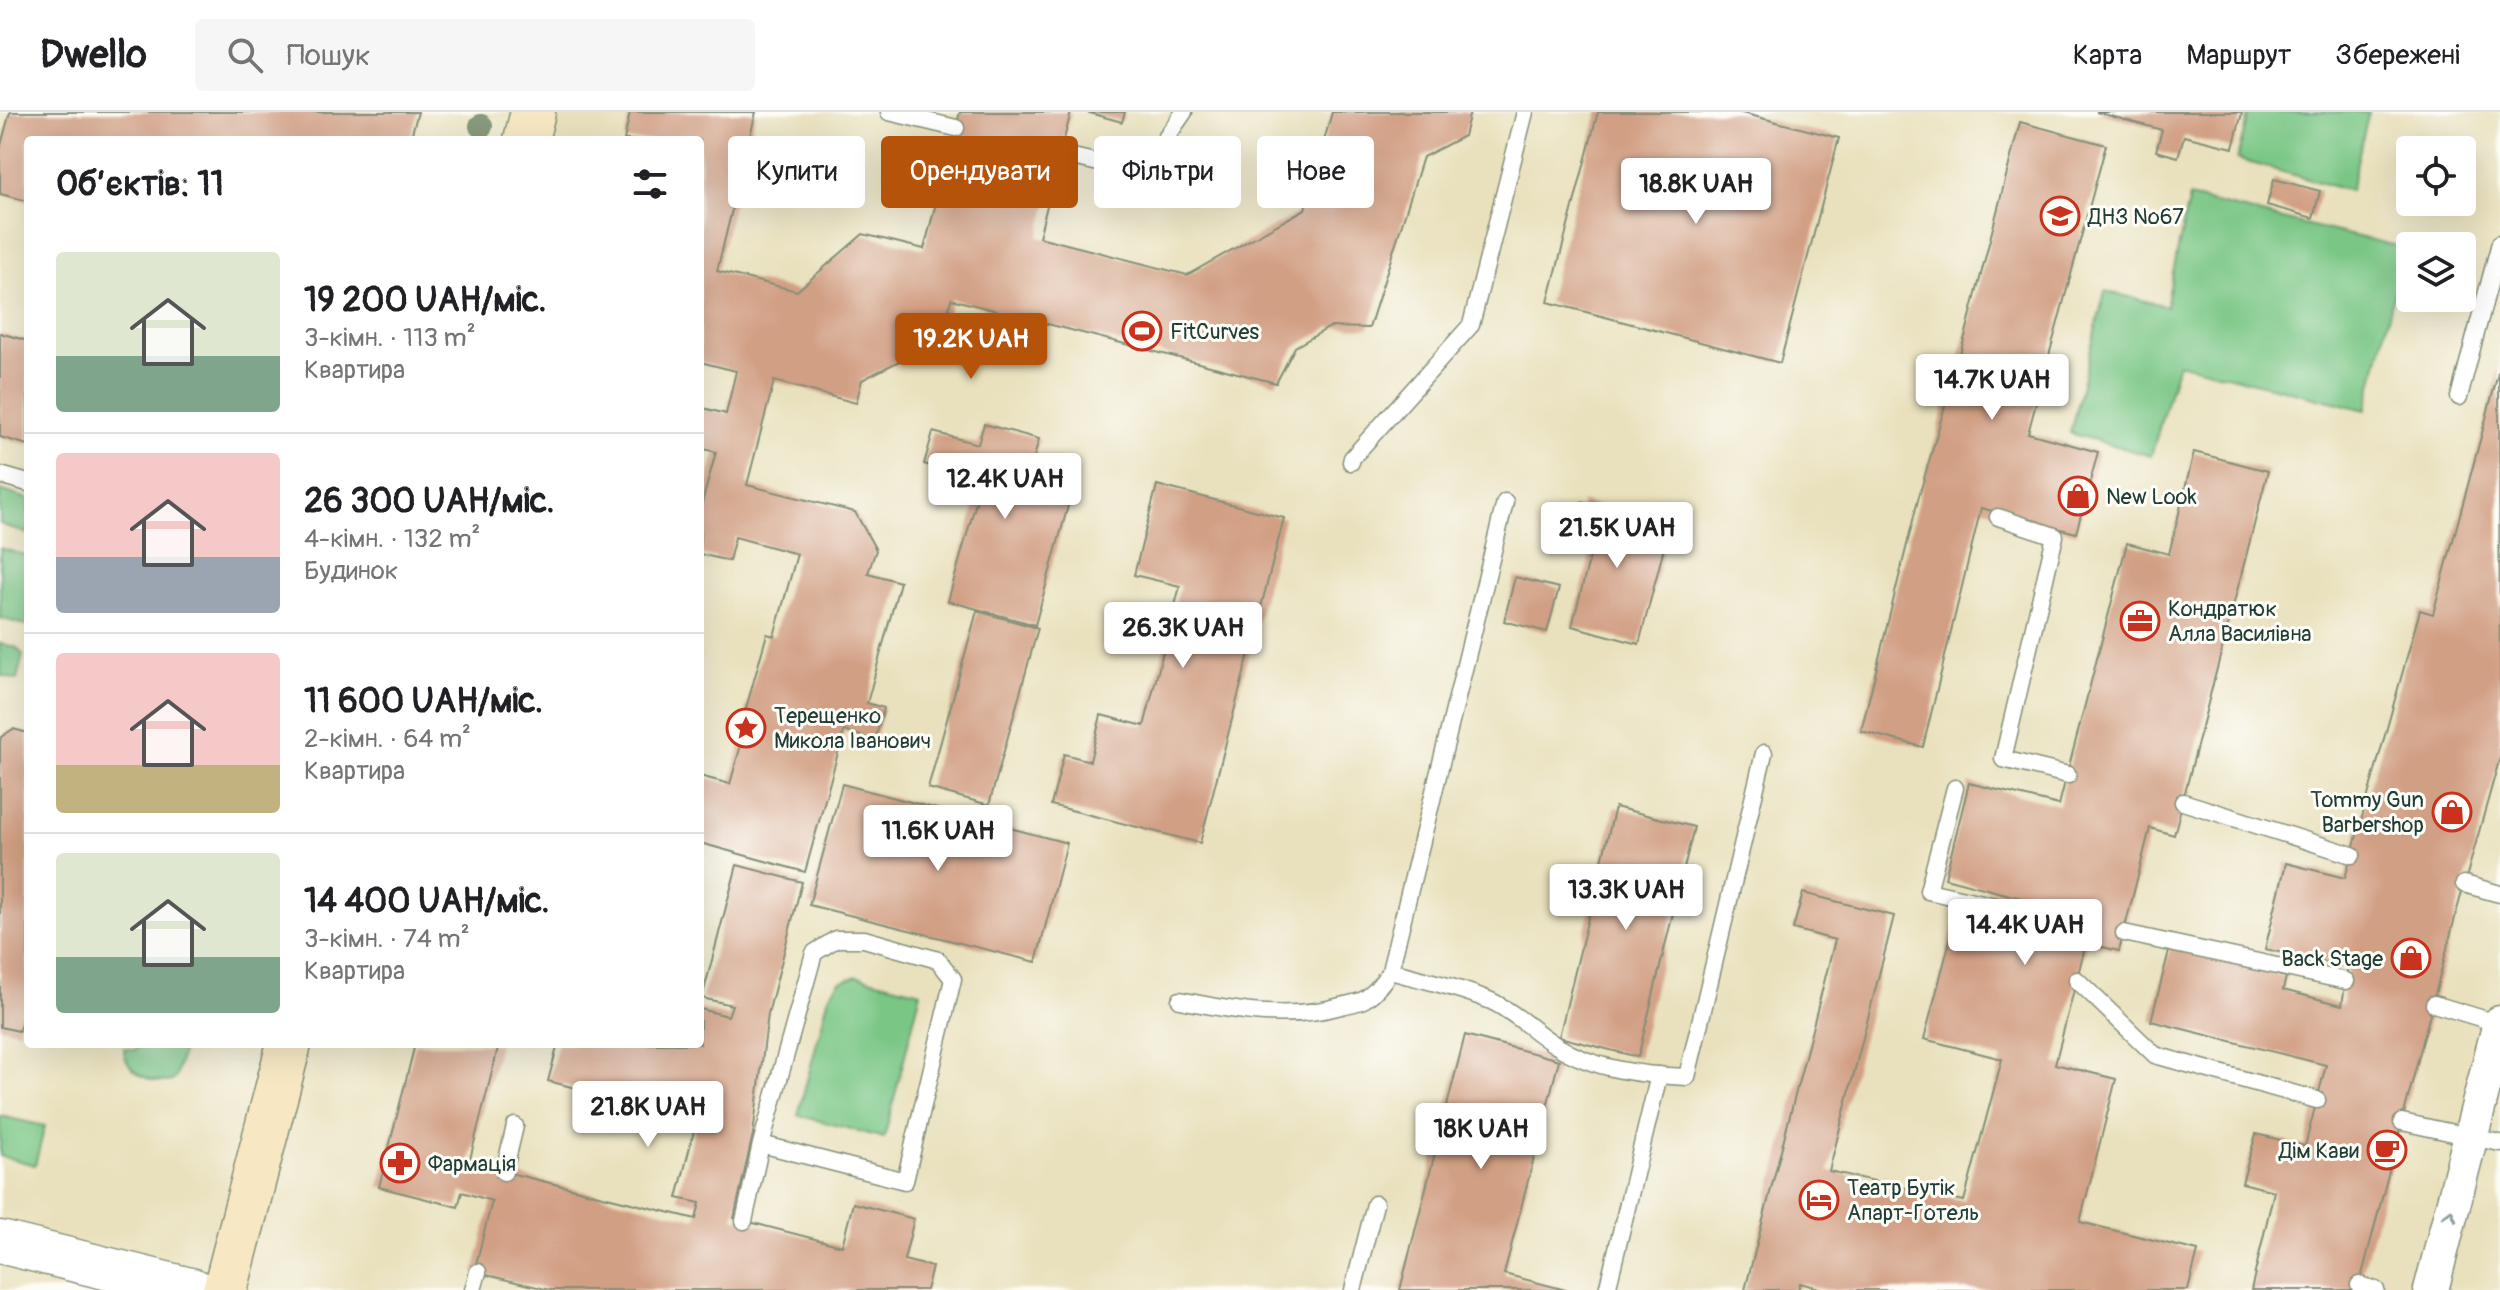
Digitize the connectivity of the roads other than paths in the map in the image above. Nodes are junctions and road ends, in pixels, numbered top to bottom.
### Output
1 (533, 112) edge
2 (889, 112) edge
3 (1184, 112) edge
4 (1525, 112) edge
5 (956, 128) dead end
6 (527, 136) edge
7 (1078, 158) edge
8 (2500, 243) edge
9 (2459, 397) dead end
10 (1351, 462) dead end
11 (0, 475) edge
12 (24, 482) edge
13 (1505, 502) dead end
14 (1998, 517) dead end
15 (1764, 753) dead end
16 (2068, 775) dead end
17 (1955, 788) dead end
18 (2183, 802) dead end
19 (2352, 855) dead end
20 (2464, 884) dead end
21 (2500, 894) edge
22 (2045, 917) dead end
23 (2124, 933) dead end
24 (1390, 971) junction
25 (2077, 980) dead end
26 (2346, 981) dead end
27 (1180, 1000) dead end
28 (2434, 1004) dead end
29 (2500, 1024) edge
30 (288, 1048) edge
31 (1659, 1075) junction
32 (2317, 1100) dead end
33 (2402, 1122) dead end
34 (515, 1126) dead end
35 (2486, 1139) edge
36 (761, 1144) junction
37 (504, 1172) dead end
38 (1375, 1204) dead end
39 (744, 1221) dead end
40 (0, 1242) edge
41 (478, 1272) dead end
42 (194, 1290) edge
43 (225, 1290) edge
44 (473, 1290) edge
45 (1353, 1290) edge
46 (1607, 1290) edge
47 (2431, 1290) edge

1 - 6 main road
2 - 5 lane
3 - 7 lane
4 - 10 lane
8 - 9 lane
11 - 12 lane
13 - 24 lane
14 - 16 lane
15 - 31 lane
17 - 22 lane
18 - 19 lane
20 - 21 lane
23 - 26 lane
24 - 27 lane
24 - 31 lane
25 - 32 lane
28 - 29 lane
29 - 35 street
30 - 43 main road
31 - 46 lane
33 - 35 lane
34 - 37 lane
47 -> 35 street
36 - 36 lane
36 - 39 lane
38 - 45 lane
40 - 42 street
41 - 44 lane

